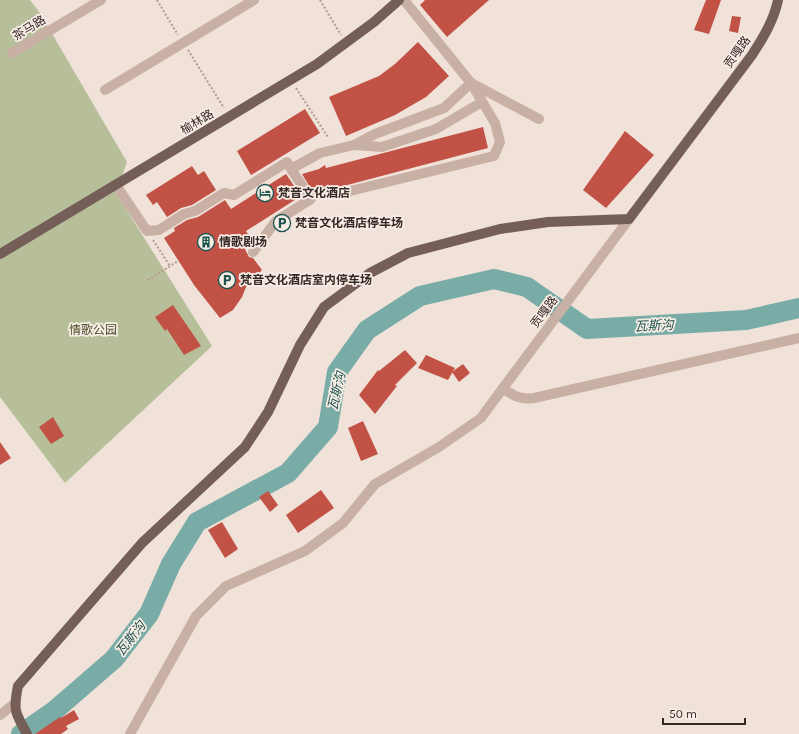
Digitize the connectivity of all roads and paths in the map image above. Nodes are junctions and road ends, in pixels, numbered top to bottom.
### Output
1 (101, 0) edge
2 (157, 0) edge
3 (254, 0) edge
4 (320, 0) edge
5 (399, 0) edge
6 (404, 0) edge
7 (778, 0) edge
8 (171, 22) dead end
9 (346, 43) junction
10 (12, 53) dead end
11 (197, 64) dead end
12 (291, 80) junction
13 (471, 83) junction
14 (105, 90) dead end
15 (482, 102) junction
16 (230, 117) junction
17 (539, 119) dead end
18 (328, 137) dead end
19 (354, 145) junction
20 (292, 169) junction
21 (116, 185) junction
22 (342, 193) dead end
23 (630, 219) junction
24 (147, 231) junction
25 (253, 252) dead end
26 (0, 254) edge
27 (178, 262) dead end
28 (170, 266) junction
29 (148, 280) dead end
30 (799, 338) edge
31 (503, 388) junction
32 (14, 704) junction
33 (0, 716) edge
34 (27, 734) edge
35 (130, 734) edge

1 - 10 street, 茶马路
2 - 8 path
3 - 14 street
4 - 9 path
5 - 9 main road, 榆林路
6 - 13 street
7 - 23 main road, 贡嘎路
9 - 12 main road, 榆林路
11 - 16 path
12 - 16 main road, 榆林路
12 - 18 path
13 - 15 street
13 - 17 street
13 - 19 street
15 - 19 street
15 - 22 street
16 - 21 main road, 榆林路
19 - 20 street
20 - 24 street
20 - 25 street
21 - 24 street
21 - 26 main road, 榆林路
23 - 31 street, 贡嘎路
23 - 32 main road
24 - 28 path
27 - 28 path
28 - 29 path
30 - 31 street
31 - 35 street, 贡嘎路
32 - 33 street
32 - 34 main road

